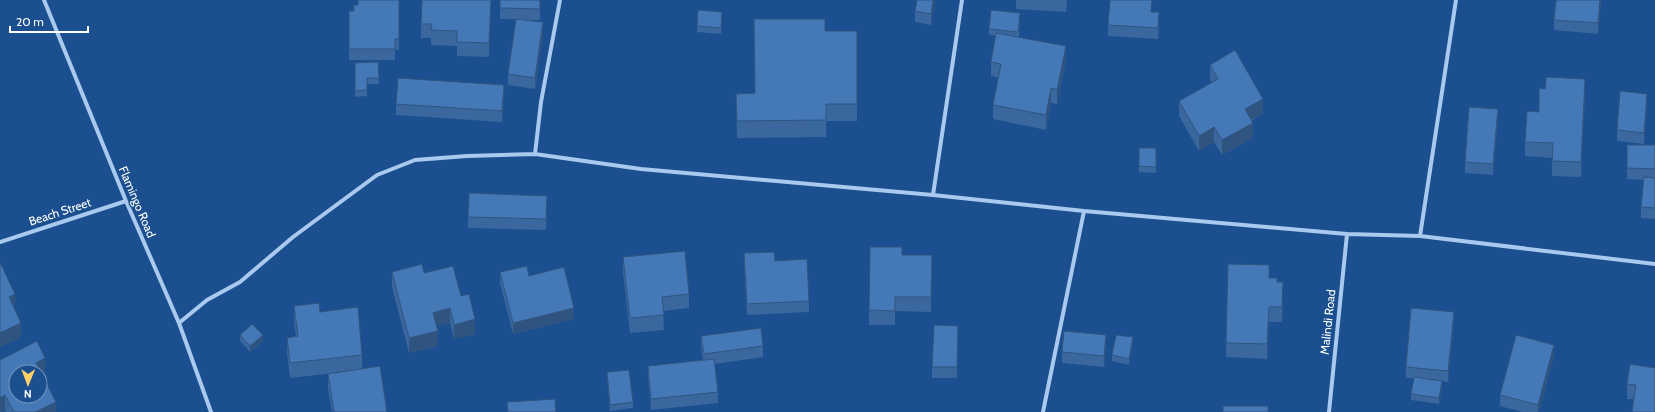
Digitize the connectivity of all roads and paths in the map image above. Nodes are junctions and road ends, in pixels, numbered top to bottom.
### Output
1 (44, 0) edge
2 (560, 0) edge
3 (962, 0) edge
4 (1456, 0) edge
5 (535, 154) junction
6 (933, 194) junction
7 (126, 201) junction
8 (1084, 211) junction
9 (1347, 234) junction
10 (1420, 236) junction
11 (0, 242) edge
12 (1655, 264) edge
13 (179, 323) junction
14 (211, 412) edge
15 (1043, 412) edge
16 (1329, 412) edge

1 - 7 street, Flamingo Road
2 - 5 street
3 - 6 street
4 - 10 street
5 - 6 street
5 - 13 street
6 - 8 street
7 - 11 street, Beach Street
7 - 13 street, Flamingo Road
8 - 9 street
8 - 15 street
9 - 10 street
9 - 16 street, Malindi Road
10 - 12 street
13 - 14 street, Flamingo Road

